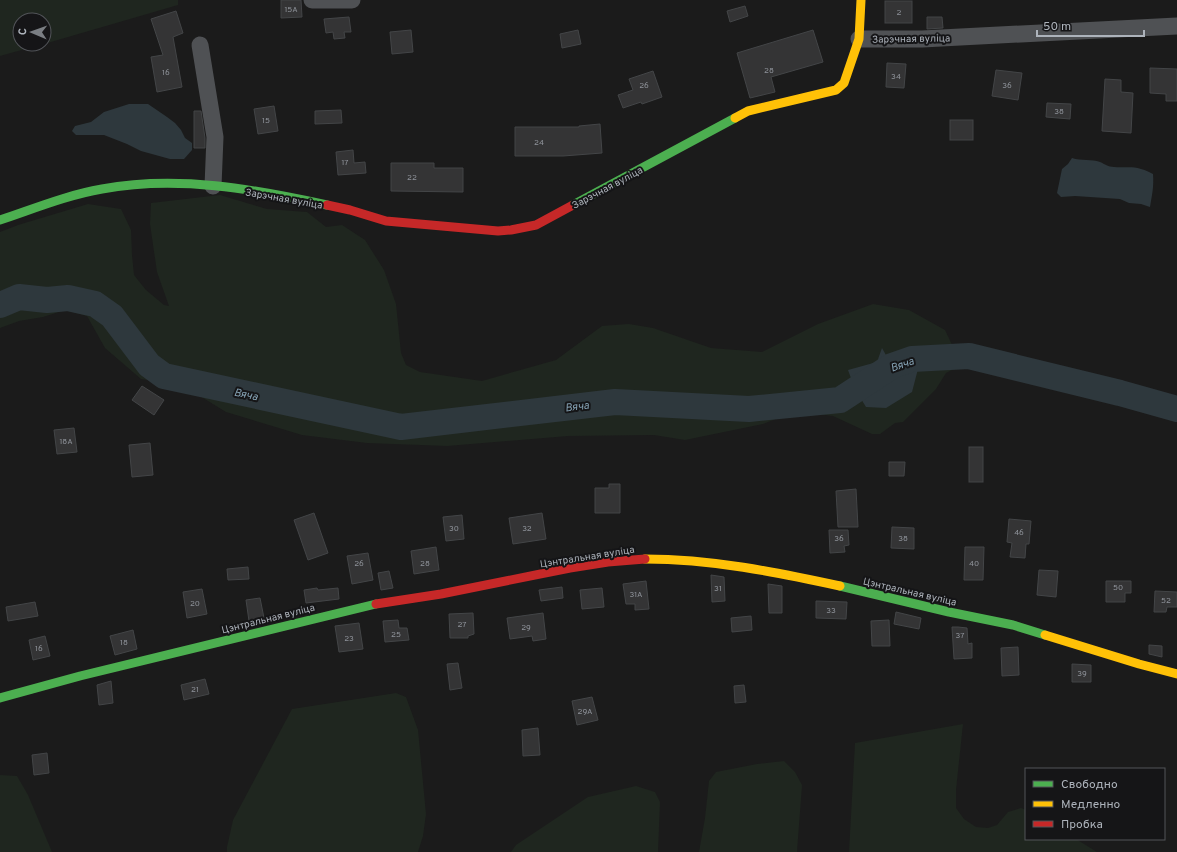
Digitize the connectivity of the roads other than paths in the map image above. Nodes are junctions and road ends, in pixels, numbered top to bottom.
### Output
1 (312, 0) edge
2 (352, 0) edge
3 (861, 0) edge
4 (1177, 26) edge
5 (859, 39) junction
6 (200, 45) dead end
7 (213, 186) junction
8 (0, 220) edge
9 (1177, 674) edge
10 (0, 698) edge

1 - 2 street
3 - 5 street
4 - 5 street, Зарэчная вуліца
5 - 7 street, Зарэчная вуліца
6 - 7 street
7 - 8 street, Зарэчная вуліца
9 - 10 street, Цэнтральная вуліца

